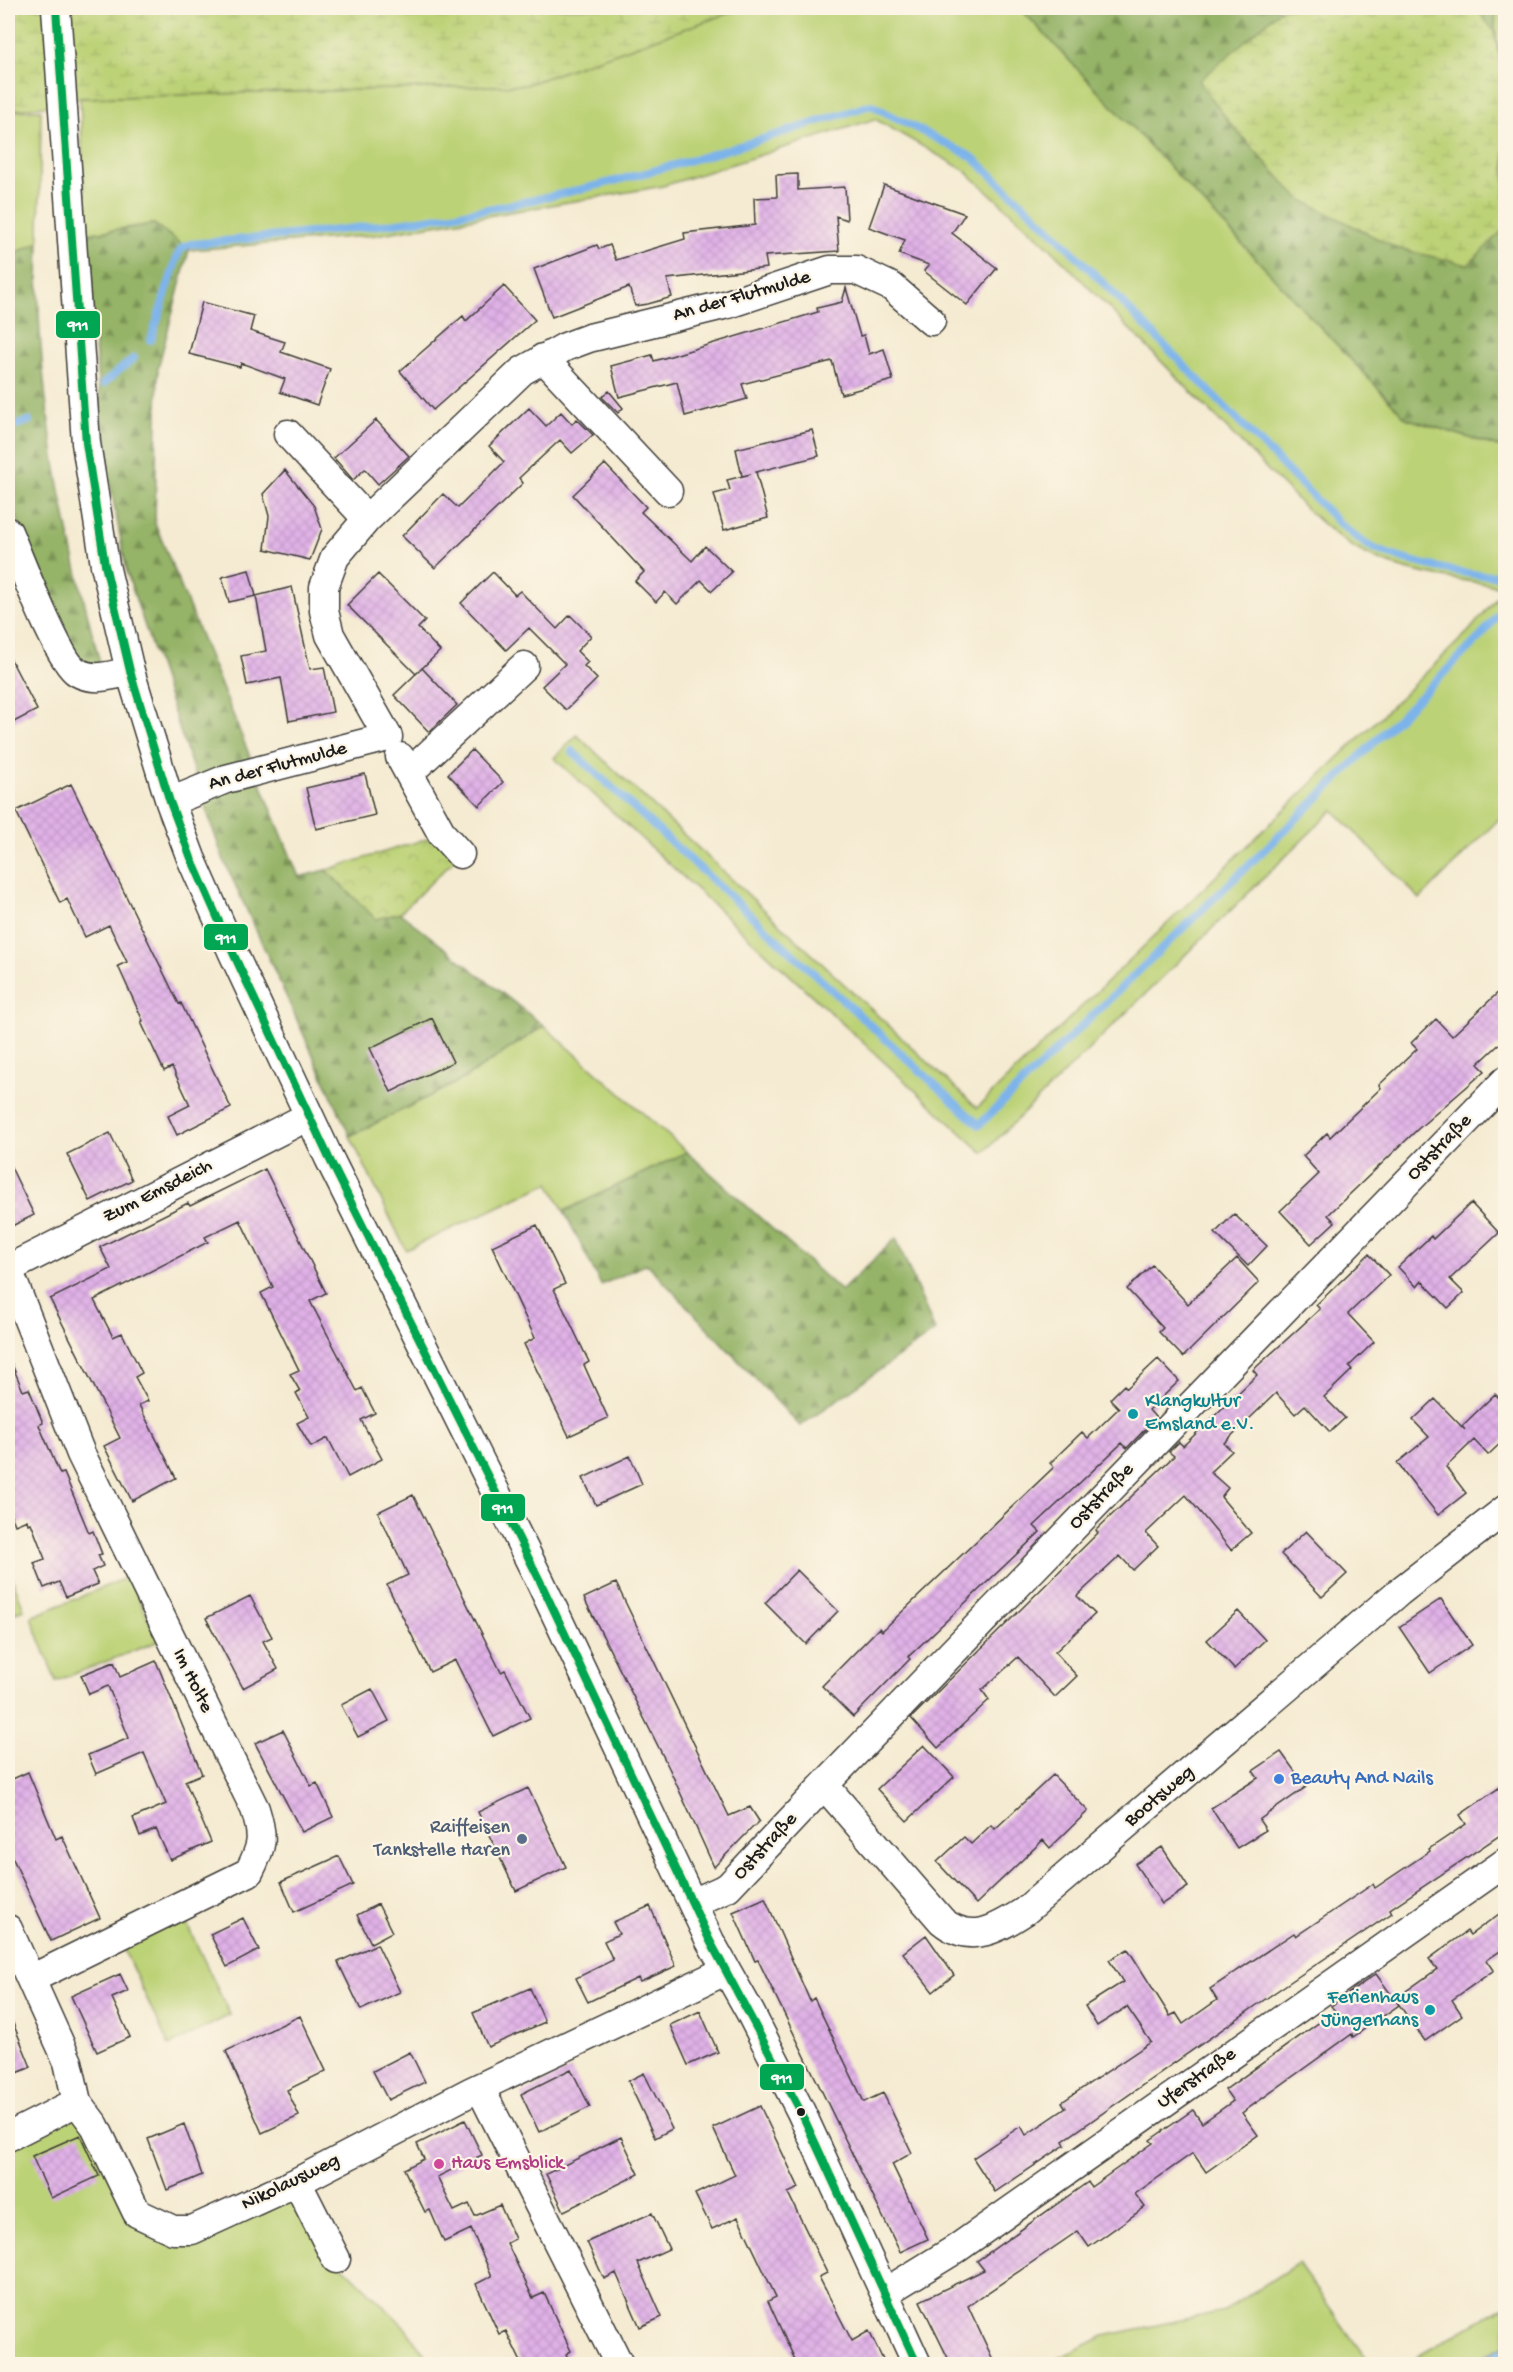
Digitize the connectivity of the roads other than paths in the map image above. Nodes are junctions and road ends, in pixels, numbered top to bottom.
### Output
1 (56, 8) edge
2 (931, 321) dead end
3 (543, 358) junction
4 (288, 434) dead end
5 (668, 491) dead end
6 (367, 519) junction
7 (8, 532) edge
8 (524, 666) dead end
9 (130, 671) junction
10 (388, 737) junction
11 (410, 772) junction
12 (170, 802) junction
13 (460, 854) dead end
14 (1506, 1080) edge
15 (309, 1116) junction
16 (8, 1269) edge
17 (1506, 1509) edge
18 (824, 1785) junction
19 (1506, 1862) edge
20 (693, 1903) junction
21 (8, 1929) edge
22 (725, 1971) junction
23 (31, 1979) junction
24 (480, 2088) junction
25 (77, 2102) junction
26 (8, 2137) edge
27 (297, 2182) junction
28 (336, 2259) dead end
29 (886, 2292) junction
30 (619, 2364) edge
31 (917, 2364) edge

1 - 9 street
2 - 3 street, An der Flutmulde
3 - 5 street
3 - 6 street, An der Flutmulde
4 - 6 street
6 - 10 street, An der Flutmulde
7 - 9 street
8 - 11 street
9 - 12 street
10 - 11 street, An der Flutmulde
10 - 12 street, An der Flutmulde
11 - 13 street, An der Flutmulde
12 - 15 street
14 - 18 street, Oststraße
15 - 16 street, Zum Emsdeich
15 - 20 street
16 - 23 street, Im Holte
17 - 18 street, Bootsweg
18 - 20 street, Oststraße
19 - 29 street, Uferstraße
20 - 22 street
21 - 23 street, Nikolausweg
22 - 24 street, Nikolausweg
22 - 29 street
23 - 25 street, Nikolausweg
24 - 27 street, Nikolausweg
24 - 30 street
25 - 26 street
25 - 27 street, Nikolausweg
27 - 28 street
29 - 31 street

